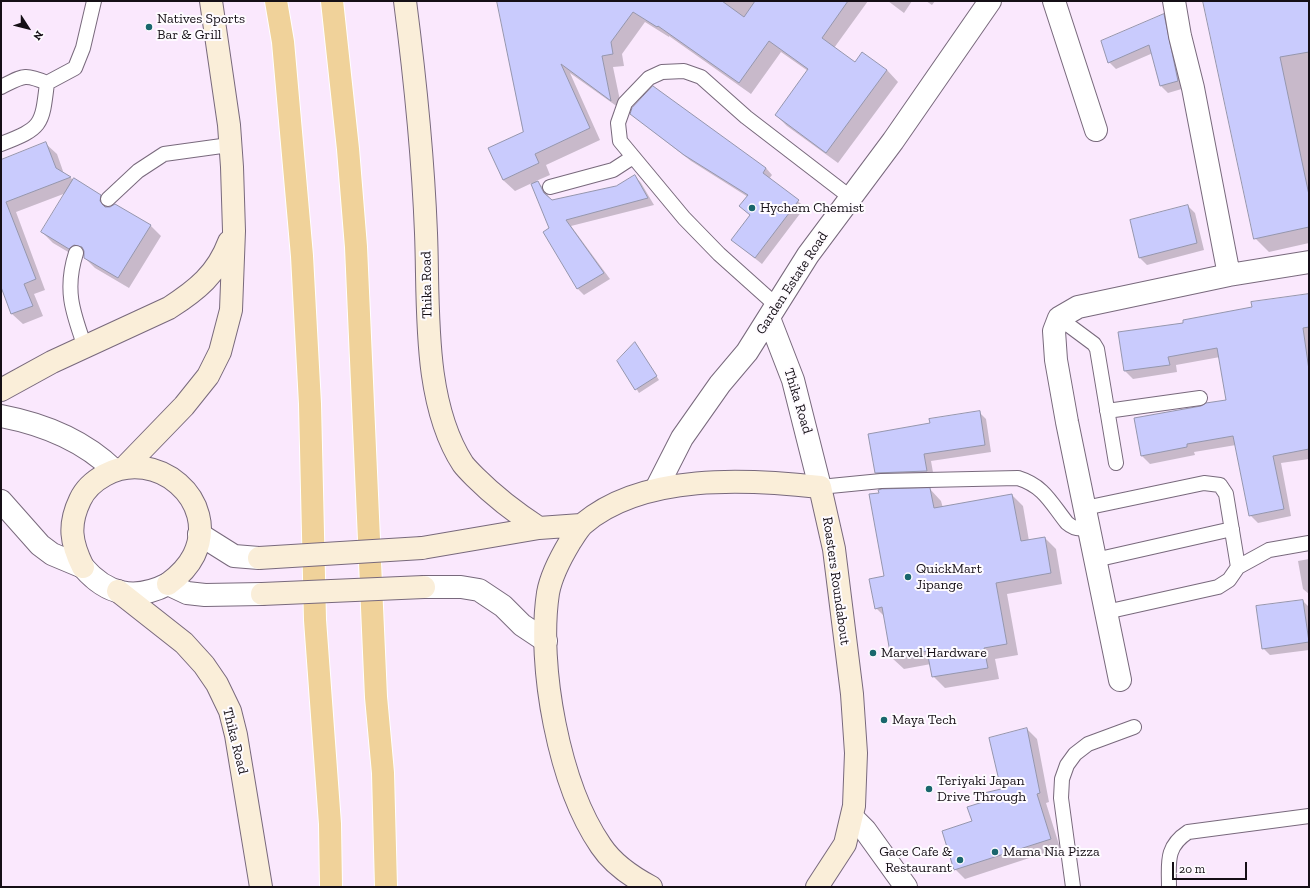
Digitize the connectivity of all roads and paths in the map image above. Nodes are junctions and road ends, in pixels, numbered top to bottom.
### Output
1 (94, 1) edge
2 (211, 1) edge
3 (276, 1) edge
4 (332, 1) edge
5 (404, 1) edge
6 (990, 1) edge
7 (1054, 1) edge
8 (1174, 1) edge
9 (47, 83) junction
10 (1, 88) edge
11 (1096, 130) dead end
12 (1, 144) edge
13 (229, 145) junction
14 (633, 157) junction
15 (550, 187) dead end
16 (850, 197) junction
17 (108, 199) dead end
18 (234, 231) junction
19 (76, 253) dead end
20 (1309, 262) edge
21 (1229, 275) junction
22 (773, 312) junction
23 (1060, 318) junction
24 (85, 348) junction
25 (1, 390) edge
26 (1200, 398) dead end
27 (1107, 411) junction
28 (1, 416) edge
29 (1116, 463) dead end
30 (120, 468) junction
31 (820, 487) junction
32 (656, 489) junction
33 (1, 501) edge
34 (1086, 517) junction
35 (581, 526) junction
36 (539, 528) junction
37 (1232, 529) junction
38 (199, 534) junction
39 (1309, 543) edge
40 (259, 558) joint
41 (1095, 560) junction
42 (83, 567) junction
43 (1238, 567) junction
44 (168, 584) junction
45 (424, 587) joint
46 (118, 592) junction
47 (262, 594) joint
48 (1106, 612) junction
49 (546, 641) junction
50 (1120, 680) dead end
51 (1134, 726) dead end
52 (1309, 816) edge
53 (852, 817) junction
54 (261, 887) edge
55 (331, 887) edge
56 (386, 887) edge
57 (651, 887) edge
58 (817, 887) edge
59 (906, 887) edge
60 (1073, 887) edge
61 (1170, 887) edge

1 - 9 lane
2 - 13 main road, Thika Road
3 - 55 highway
4 - 56 highway
5 - 36 main road, Thika Road
6 - 16 street, Garden Estate Road
7 - 11 street
8 - 21 street
9 - 10 lane
9 - 12 lane
13 - 17 lane
13 - 18 main road, Thika Road
14 - 15 lane
14 - 16 lane
14 - 22 lane
16 - 22 street, Garden Estate Road
18 - 24 main road
18 - 30 main road, Thika Road
19 - 24 lane
20 - 21 street
21 - 23 street
22 - 31 street, Thika Road
22 - 32 street, Garden Estate Road
23 - 27 lane
23 - 34 street
24 - 25 main road
26 - 27 lane
27 - 29 lane
28 - 30 street
30 - 38 main road, Thika Road
30 - 42 main road, Thika Road
31 - 32 main road
31 - 34 lane
31 - 53 main road, Roasters Roundabout
32 - 35 main road
33 - 42 street
34 - 37 lane
34 - 41 street
35 - 36 main road
35 - 49 main road
36 - 40 main road, bridge
37 - 41 lane
37 - 43 lane
38 - 40 street
38 - 44 main road, Thika Road
39 - 43 lane
41 - 48 street
42 - 46 street, Thika Road
43 - 48 lane
44 - 46 street, Thika Road
44 - 47 street
45 - 47 main road, bridge
45 - 49 street
46 - 54 main road, Thika Road
48 - 50 street
49 - 57 main road
51 - 60 lane
52 - 61 lane
53 - 58 main road, Roasters Roundabout
53 - 59 street

